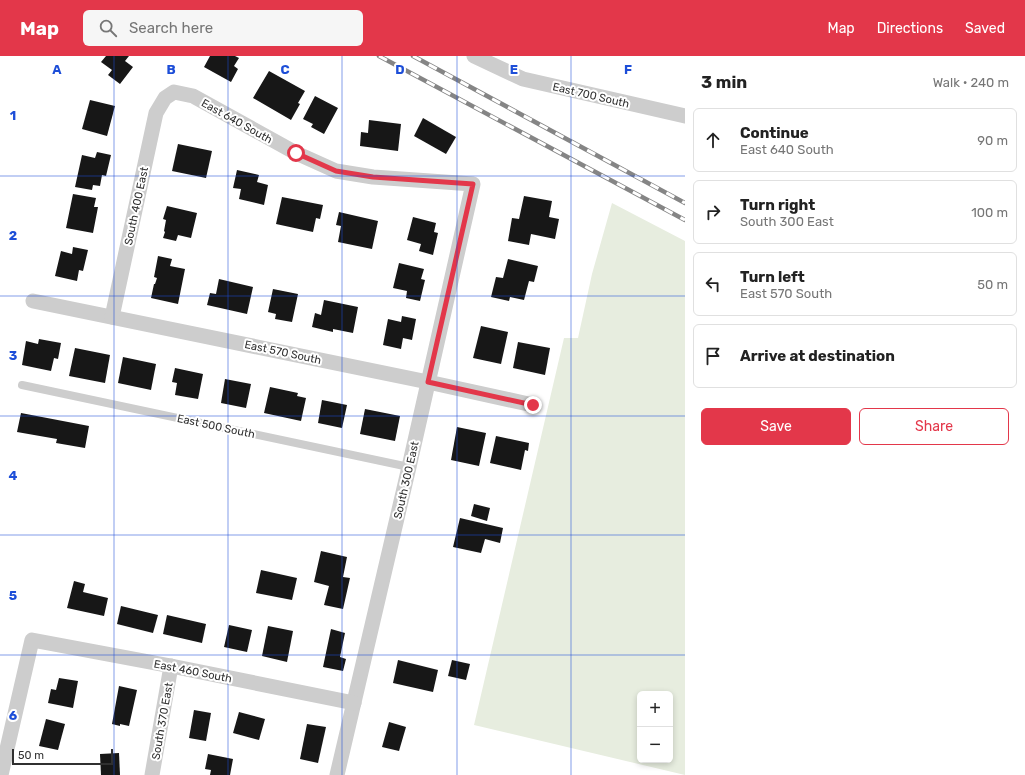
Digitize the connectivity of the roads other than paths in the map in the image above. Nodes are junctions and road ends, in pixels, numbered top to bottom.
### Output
1 (474, 56) edge
2 (501, 62) edge
3 (164, 98) joint
4 (685, 116) edge
5 (473, 184) joint
6 (33, 301) dead end
7 (112, 317) junction
8 (428, 382) junction
9 (22, 385) dead end
10 (533, 405) dead end
11 (409, 467) junction
12 (171, 666) junction
13 (354, 703) junction
14 (1, 775) edge
15 (152, 775) edge
16 (337, 775) edge

1 - 2 street, East 700 South
2 - 4 street, East 700 South
3 - 5 street, East 640 South
3 - 7 street, South 400 East
5 - 8 street, South 300 East
6 - 7 street, East 570 South
7 - 8 street, East 570 South
8 - 10 street, East 570 South
8 - 11 street, South 300 East
9 - 11 lane, East 500 South
11 - 13 street, South 300 East
12 - 13 street, East 460 South
12 - 14 street, East 460 South
12 - 15 street, South 370 East
13 - 16 street, South 300 East

